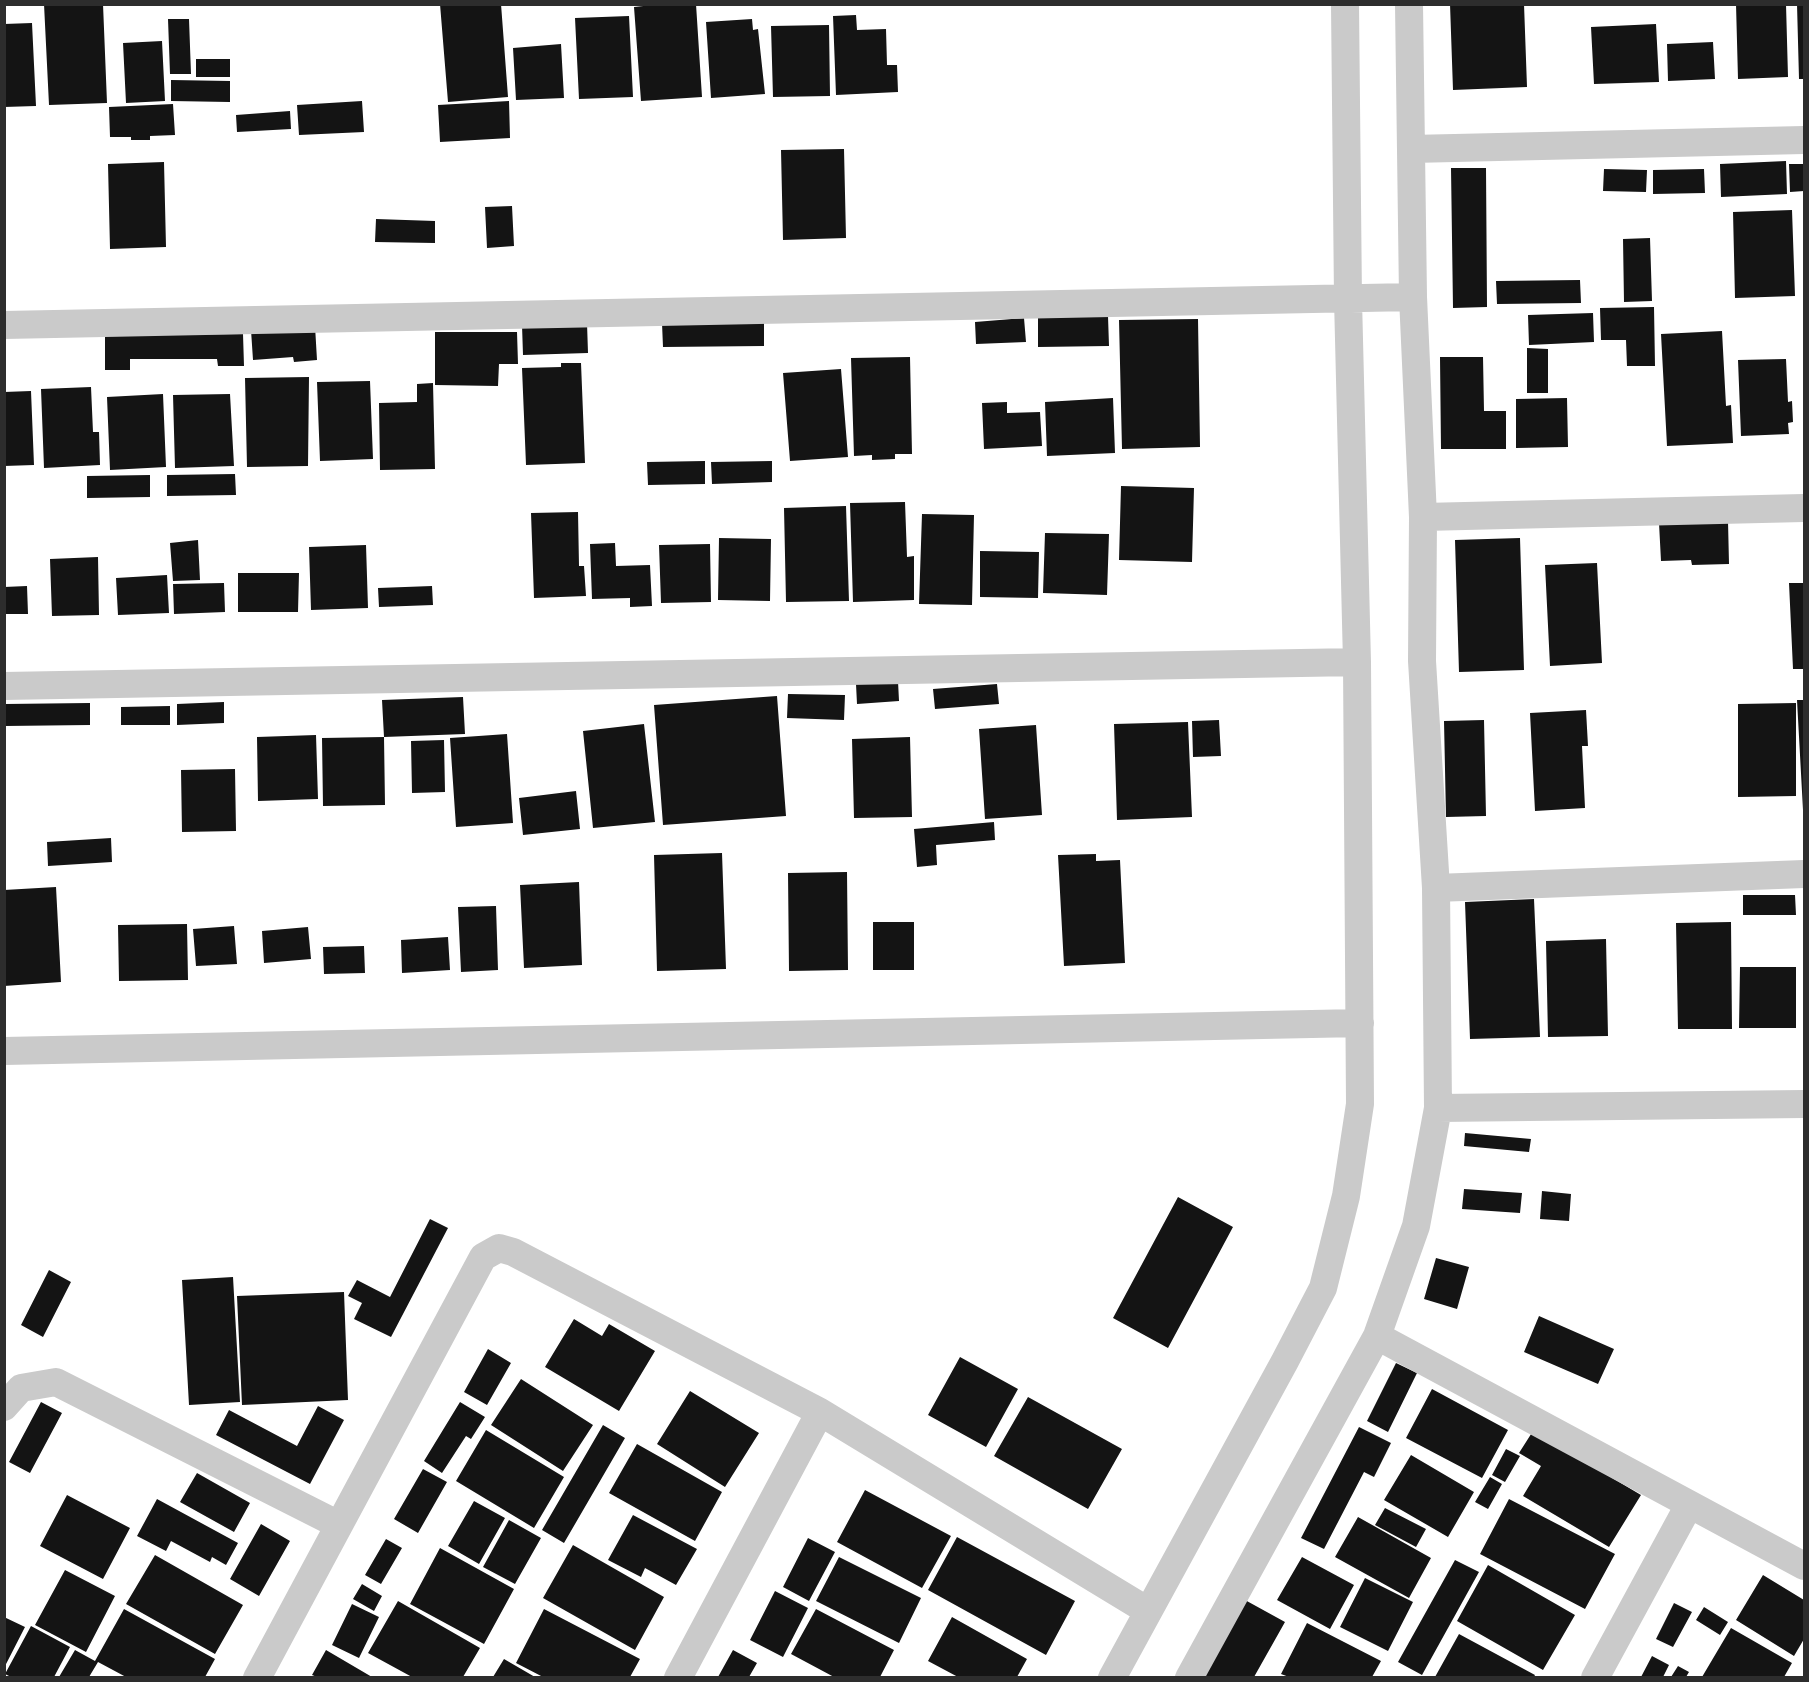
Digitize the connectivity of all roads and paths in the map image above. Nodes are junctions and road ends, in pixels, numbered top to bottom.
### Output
1 (1344, 4) edge
2 (1409, 4) edge
3 (1804, 140) edge
4 (1411, 149) junction
5 (1413, 297) junction
6 (1348, 299) junction
7 (4, 325) edge
8 (1804, 508) edge
9 (1423, 517) junction
10 (1357, 662) junction
11 (4, 686) edge
12 (1804, 874) edge
13 (1436, 888) junction
14 (1360, 1023) junction
15 (4, 1051) edge
16 (1804, 1104) edge
17 (1438, 1108) junction
18 (1377, 1336) junction
19 (4, 1407) edge
20 (820, 1412) junction
21 (1689, 1505) junction
22 (339, 1526) junction
23 (1804, 1566) edge
24 (1148, 1611) junction
25 (257, 1677) edge
26 (678, 1677) edge
27 (1112, 1677) edge
28 (1189, 1677) edge
29 (1596, 1677) edge

1 - 6 street
2 - 4 street
3 - 4 street
4 - 5 street
5 - 6 street
5 - 9 street
6 - 7 street
6 - 10 street
8 - 9 street
9 - 13 street
10 - 11 street
10 - 14 street
12 - 13 street
13 - 17 street
14 - 15 street
14 - 24 street
16 - 17 street
17 - 18 street
18 - 21 street
18 - 28 street
19 - 22 street
20 - 22 street
20 - 24 street
20 - 26 street
21 - 23 street
21 - 29 street
22 - 25 street
24 - 27 street

